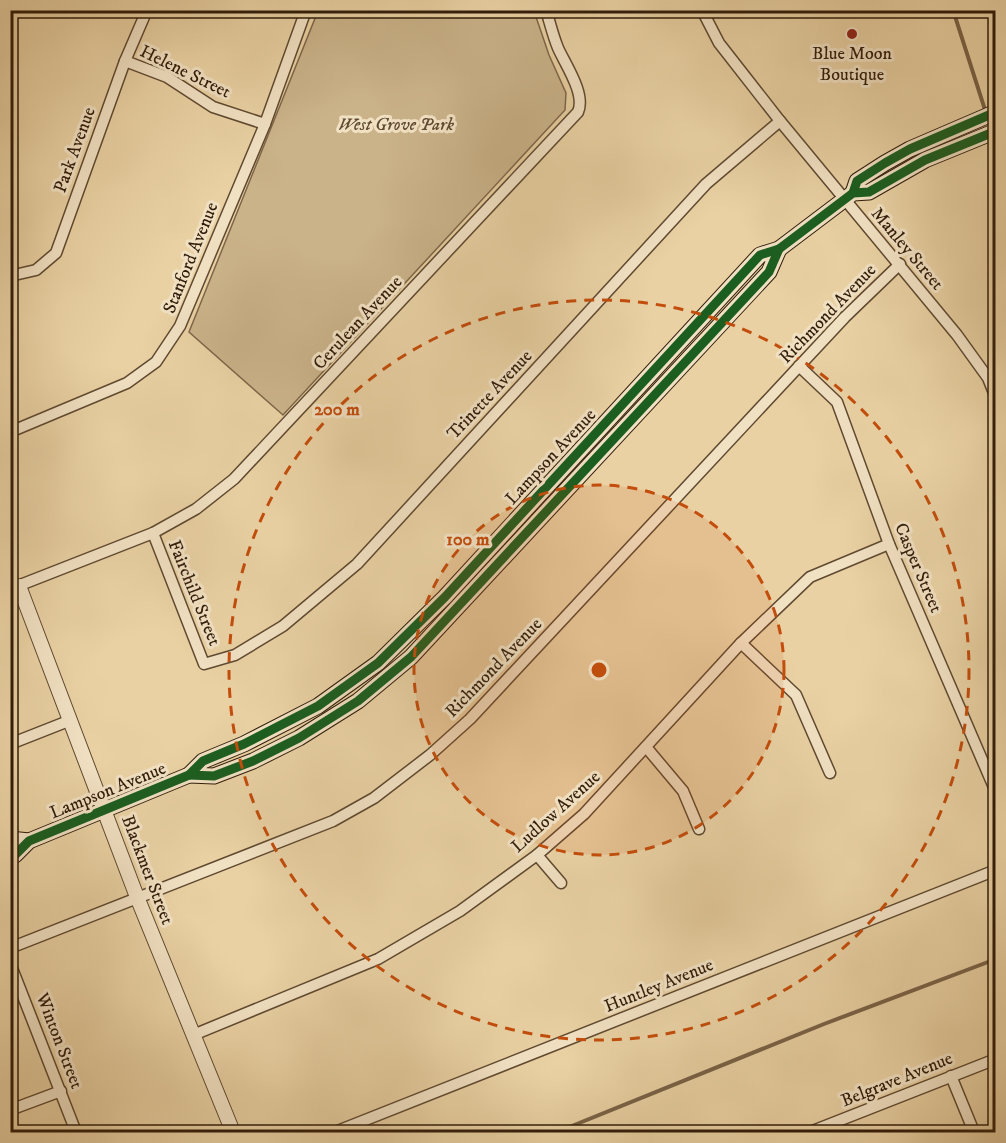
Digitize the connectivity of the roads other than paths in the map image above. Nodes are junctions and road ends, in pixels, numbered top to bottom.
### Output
1 (147, 10) edge
2 (306, 10) edge
3 (546, 10) edge
4 (702, 10) edge
5 (125, 61) junction
6 (996, 112) edge
7 (780, 121) junction
8 (265, 124) junction
9 (989, 134) edge
10 (848, 196) junction
11 (900, 264) junction
12 (10, 276) edge
13 (799, 366) junction
14 (996, 398) edge
15 (10, 432) edge
16 (153, 533) junction
17 (889, 544) junction
18 (15, 587) edge
19 (741, 643) junction
20 (204, 664) joint
21 (71, 720) junction
22 (10, 744) edge
23 (646, 747) junction
24 (830, 773) dead end
25 (996, 792) edge
26 (105, 810) junction
27 (699, 829) dead end
28 (10, 839) edge
29 (28, 841) junction
30 (537, 855) junction
31 (10, 857) edge
32 (996, 870) edge
33 (561, 884) dead end
34 (137, 897) junction
35 (10, 948) edge
36 (10, 963) edge
37 (193, 1035) junction
38 (996, 1059) edge
39 (951, 1076) junction
40 (61, 1091) junction
41 (10, 1110) edge
42 (76, 1132) edge
43 (233, 1132) edge
44 (335, 1132) edge
45 (810, 1132) edge
46 (974, 1132) edge

1 - 5 street, Park Avenue
2 - 8 street, Stanford Avenue
3 - 16 street, Cerulean Avenue
4 - 7 street, Manley Street
5 - 8 street, Helene Street
5 - 12 street, Park Avenue
6 - 10 main road, Lampson Avenue
7 - 10 street, Manley Street
7 - 20 street, Trinette Avenue
8 - 15 street, Stanford Avenue
9 - 10 main road, Lampson Avenue
10 - 11 street, Manley Street
10 - 26 main road, Lampson Avenue
11 - 13 street, Richmond Avenue
11 - 14 street, Manley Street
13 - 17 street, Casper Street
13 - 34 street, Richmond Avenue
16 - 18 street, Cerulean Avenue
16 - 20 street, Fairchild Street
17 - 19 street, Ludlow Avenue
17 - 25 street, Casper Street
18 - 21 street, Blackmer Street
19 - 23 street, Ludlow Avenue
19 - 24 street
21 - 22 street
21 - 26 street, Blackmer Street
23 - 27 street
23 - 30 street, Ludlow Avenue
26 - 29 main road, Lampson Avenue
26 - 34 street, Blackmer Street
28 - 29 main road, Lampson Avenue
29 - 31 main road, Lampson Avenue
30 - 33 street
30 - 37 street, Ludlow Avenue
32 - 44 street, Huntley Avenue
34 - 35 street, Richmond Avenue
34 - 37 street, Blackmer Street
36 - 40 street, Winton Street
37 - 43 street, Blackmer Street
38 - 39 street, Belgrave Avenue
39 - 45 street, Belgrave Avenue
39 - 46 street
40 - 41 street
40 - 42 street, Winton Street

